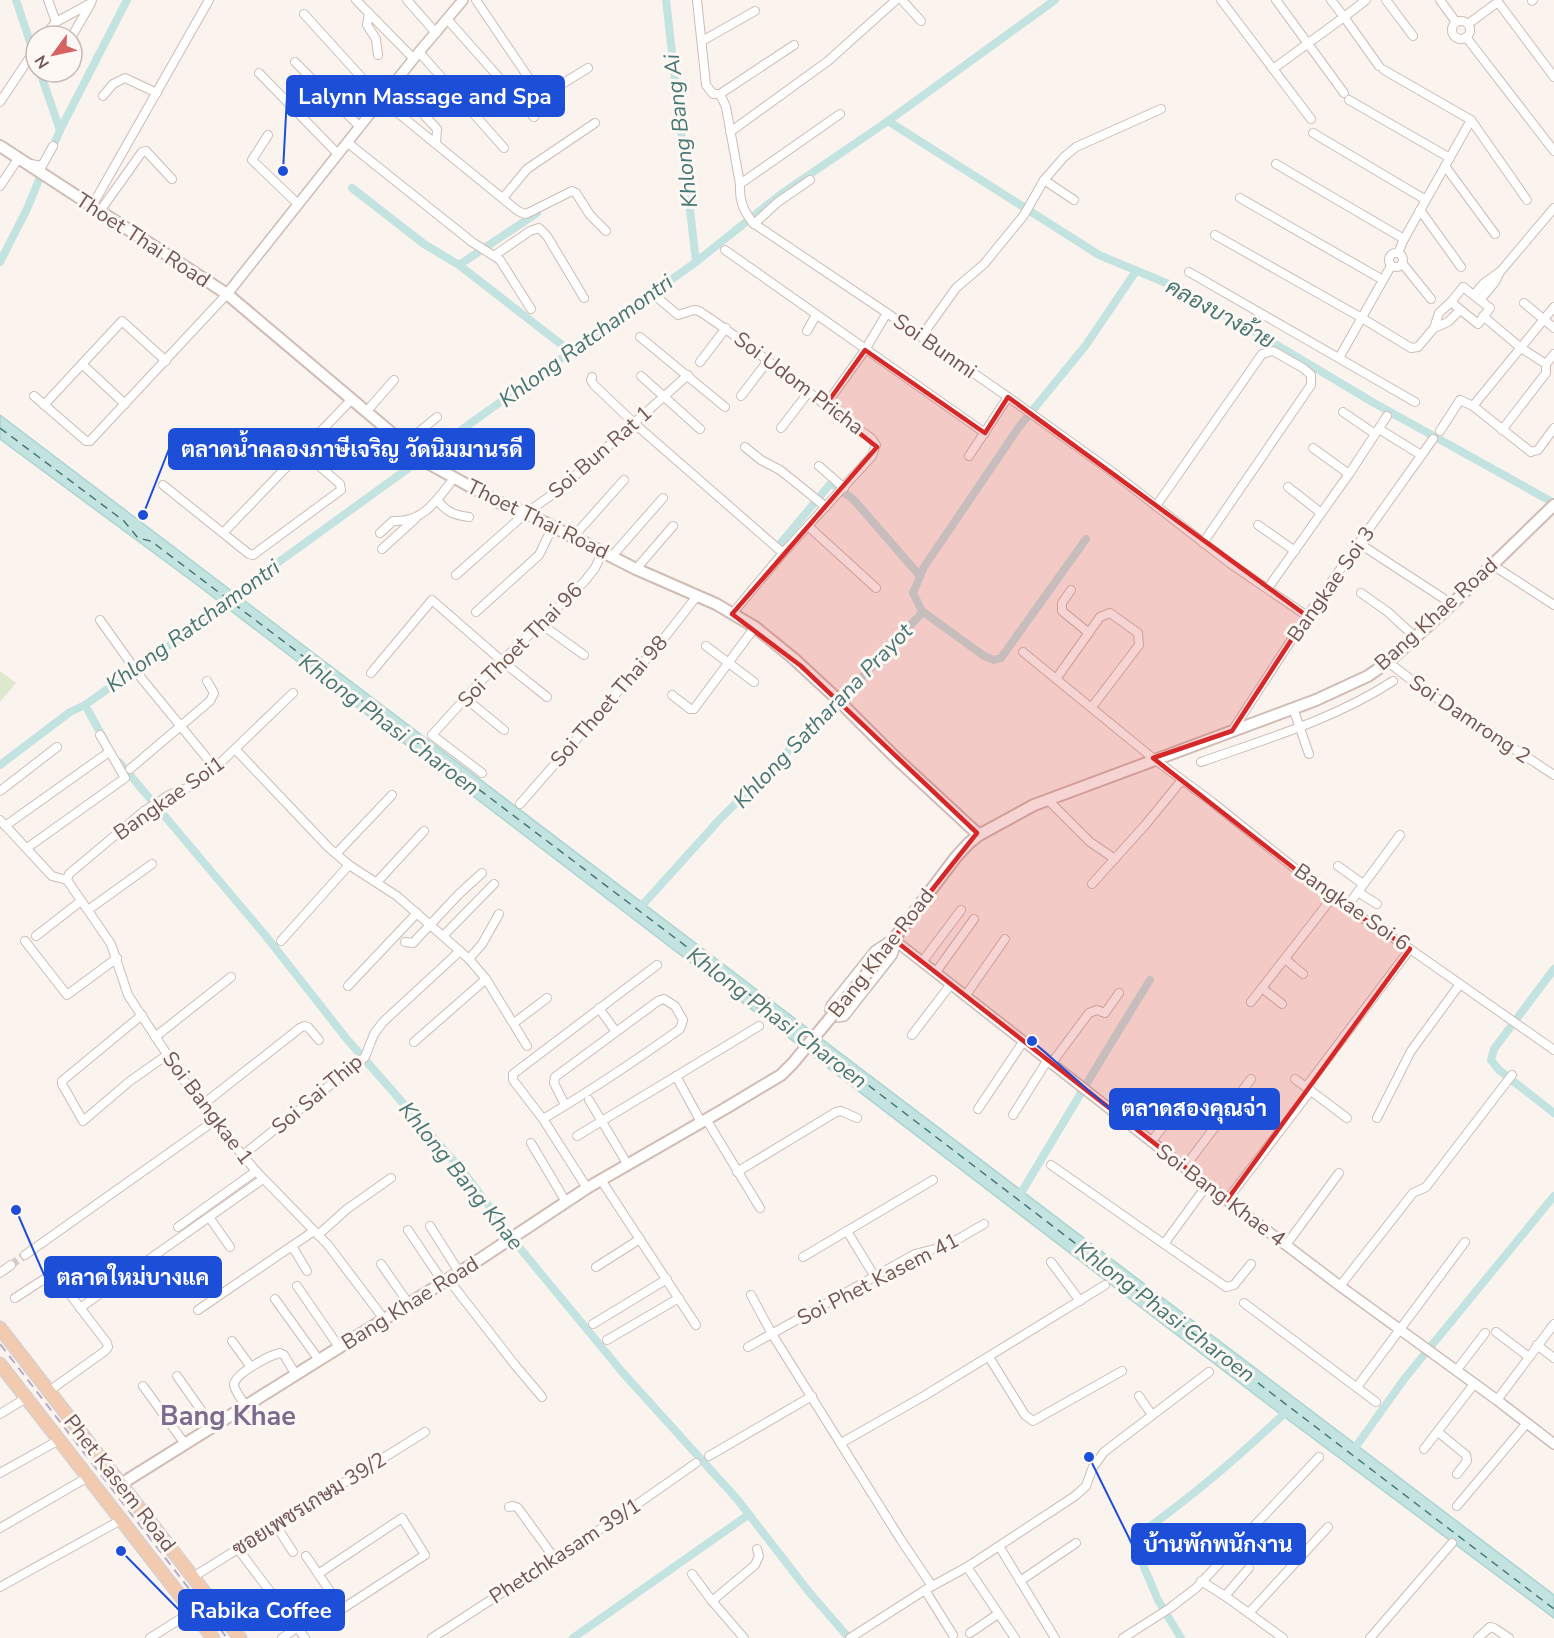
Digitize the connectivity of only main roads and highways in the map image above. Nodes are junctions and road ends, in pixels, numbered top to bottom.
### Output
1 (0, 146) edge
2 (1553, 506) edge
3 (979, 835) junction
4 (0, 1328) edge
5 (0, 1364) edge
6 (5, 1379) edge
7 (121, 1484) junction
8 (121, 1520) junction
9 (213, 1638) edge
10 (240, 1638) edge

1 - 3 main road, Thoet Thai Road
2 - 3 main road, Bang Khae Road
3 - 7 main road, Bang Khae Road, bridge
4 - 7 main road, Phet Kasem Road
5 - 6 main road, Phet Kasem Road
6 - 8 main road, Phet Kasem Road
7 - 8 main road
7 - 10 main road, Phet Kasem Road
8 - 9 main road, Phet Kasem Road

